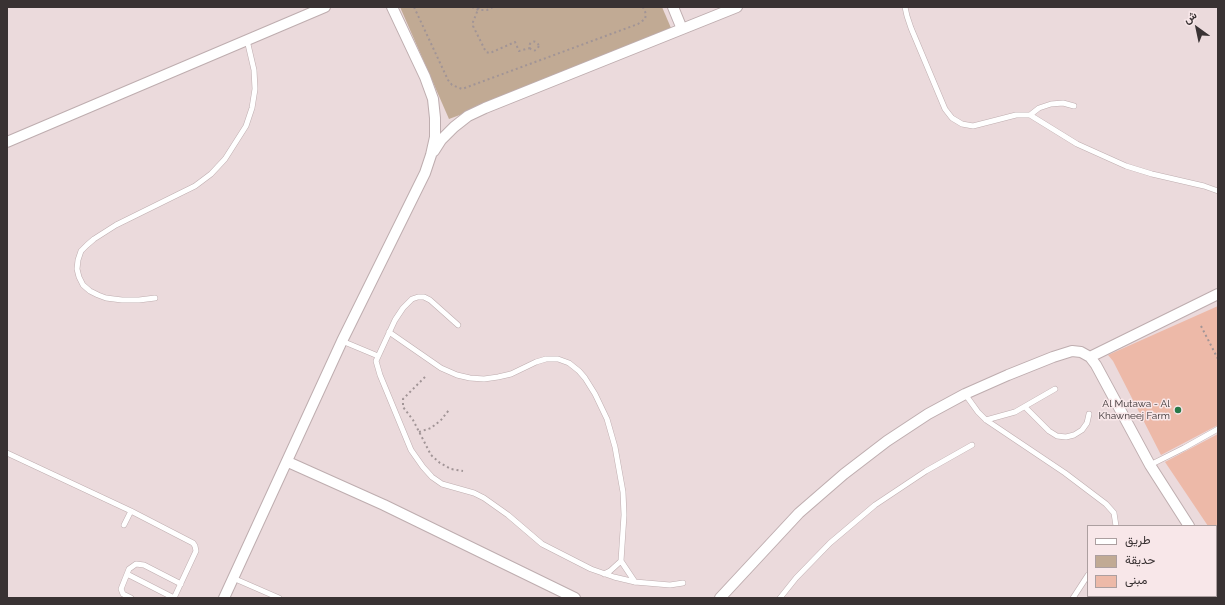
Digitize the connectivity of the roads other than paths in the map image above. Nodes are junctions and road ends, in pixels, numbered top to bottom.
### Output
1 (325, 7) edge
2 (392, 7) edge
3 (673, 7) edge
4 (905, 7) edge
5 (734, 8) edge
6 (682, 28) junction
7 (247, 40) junction
8 (1074, 106) dead end
9 (1030, 115) junction
10 (7, 142) edge
11 (431, 155) junction
12 (1218, 191) edge
13 (1218, 294) edge
14 (156, 298) dead end
15 (458, 325) dead end
16 (389, 332) junction
17 (342, 341) junction
18 (378, 356) junction
19 (1090, 357) junction
20 (1055, 389) dead end
21 (965, 394) junction
22 (1025, 407) junction
23 (1089, 414) dead end
24 (986, 420) junction
25 (1218, 429) edge
26 (972, 445) dead end
27 (7, 453) edge
28 (288, 462) junction
29 (1150, 465) junction
30 (131, 511) junction
31 (124, 525) dead end
32 (1116, 525) edge
33 (1188, 525) edge
34 (621, 561) junction
35 (126, 574) junction
36 (604, 574) junction
37 (1087, 577) edge
38 (233, 578) junction
39 (635, 582) junction
40 (683, 583) dead end
41 (181, 584) junction
42 (131, 598) edge
43 (174, 598) edge
44 (224, 598) edge
45 (279, 598) edge
46 (575, 598) edge
47 (720, 598) edge
48 (780, 598) edge
49 (1073, 598) edge

1 - 7 street
2 - 11 street
3 - 6 street
4 - 9 lane
5 - 6 street
6 - 11 street
7 - 10 street
7 - 14 lane
8 - 9 lane
9 - 12 lane
11 - 17 street
13 - 19 street
15 - 16 lane
16 - 18 lane
16 - 34 lane
17 - 18 lane
17 - 28 street
18 - 36 lane
19 - 21 street
19 - 29 street
20 - 22 lane
21 - 24 lane
21 - 47 street
22 - 23 lane
22 - 24 lane
24 - 32 lane
25 - 29 lane
26 - 48 lane
27 - 30 lane
28 - 38 street
28 - 46 street
29 - 33 street
30 - 31 lane
30 - 41 lane
34 - 36 lane
34 - 39 lane
35 - 41 lane
35 - 42 lane
35 - 43 lane
36 - 39 lane
37 - 49 lane
38 - 44 street
38 - 45 lane
39 - 40 lane
41 - 43 lane

